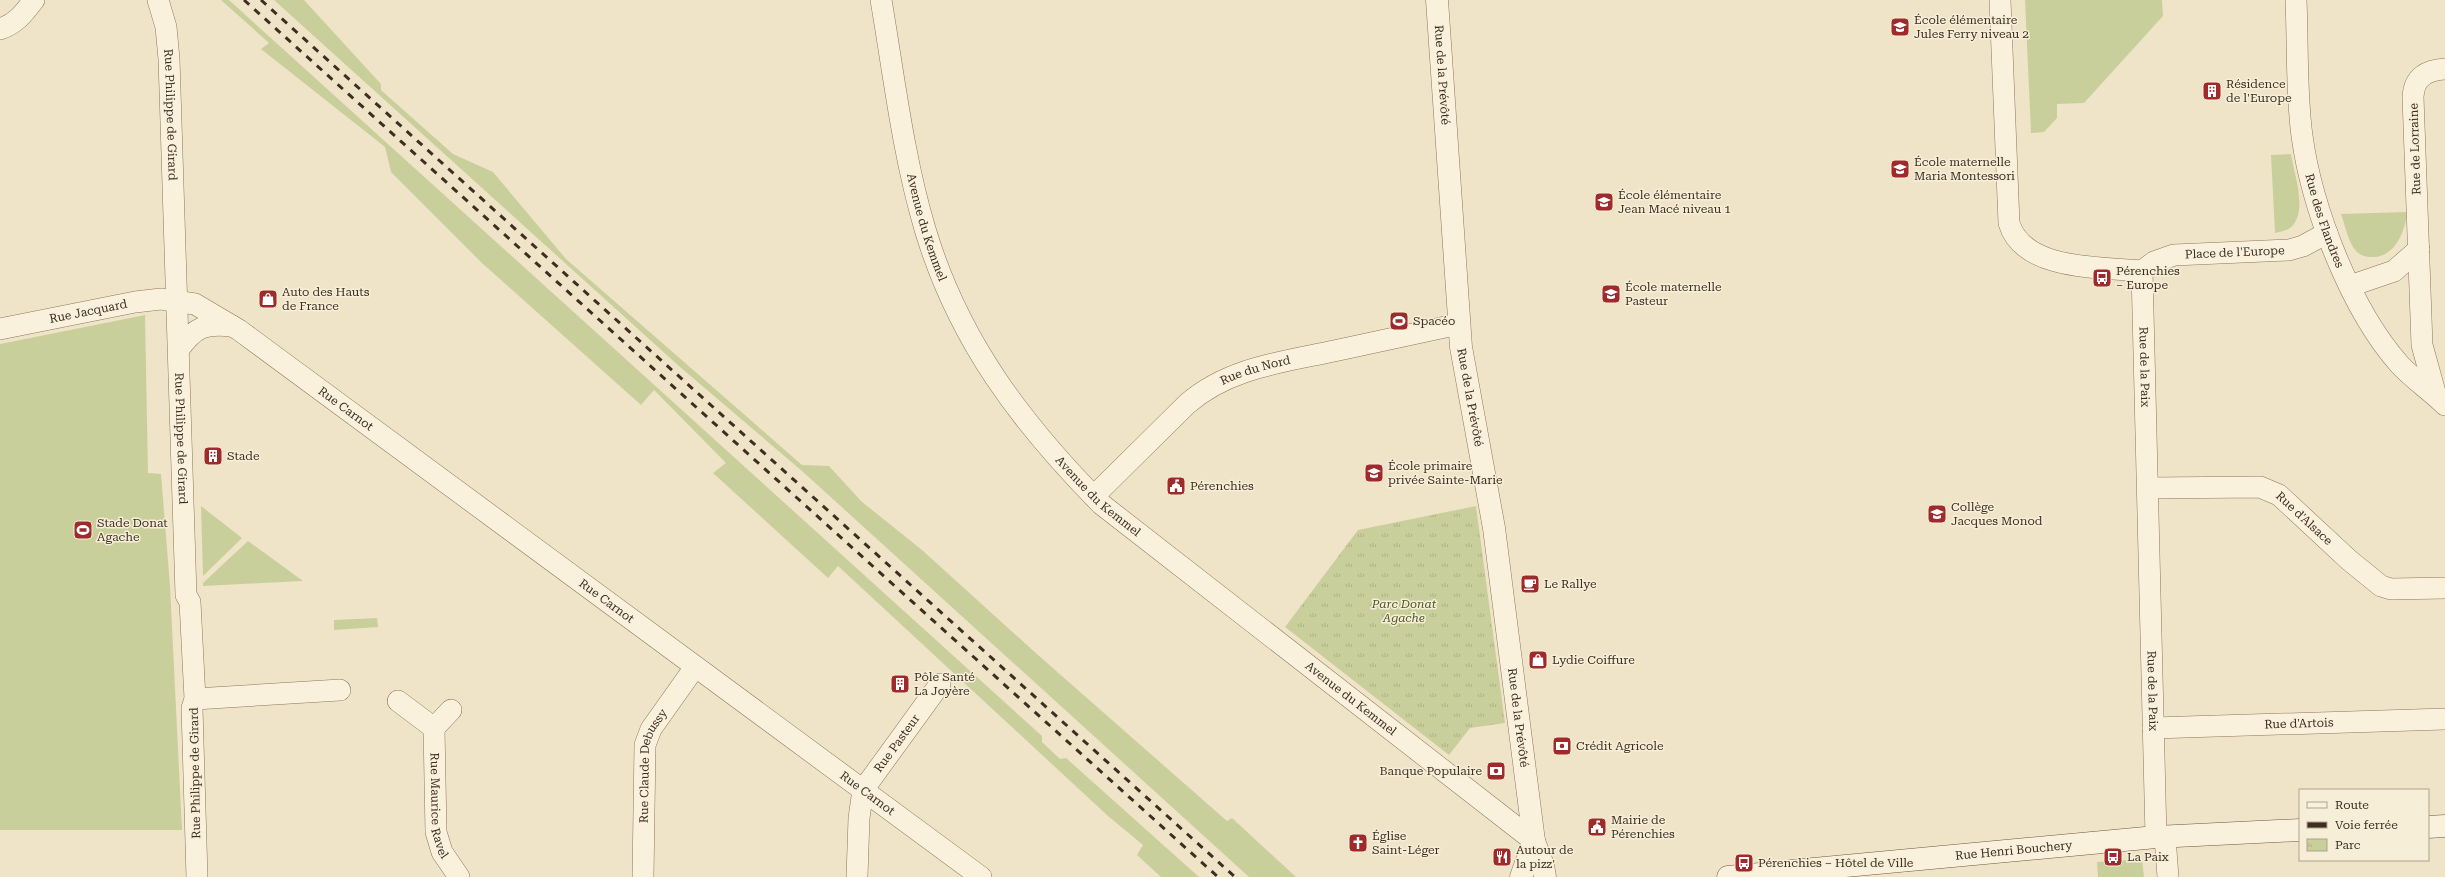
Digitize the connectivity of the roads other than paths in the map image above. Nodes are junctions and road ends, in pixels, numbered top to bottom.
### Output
1 (34, 0) edge
2 (158, 0) edge
3 (881, 0) edge
4 (1437, 0) edge
5 (2000, 0) edge
6 (2296, 0) edge
7 (0, 29) edge
8 (2445, 69) edge
9 (2327, 233) junction
10 (2419, 249) junction
11 (2142, 271) junction
12 (2394, 271) junction
13 (2420, 284) junction
14 (2350, 286) junction
15 (178, 300) junction
16 (1459, 324) junction
17 (232, 326) junction
18 (0, 329) edge
19 (179, 349) junction
20 (2441, 401) edge
21 (2148, 488) junction
22 (1094, 496) junction
23 (2445, 588) edge
24 (695, 667) junction
25 (940, 684) dead end
26 (340, 690) dead end
27 (195, 699) junction
28 (398, 701) dead end
29 (451, 710) dead end
30 (2445, 719) edge
31 (434, 728) junction
32 (2153, 728) junction
33 (863, 790) junction
34 (2445, 826) edge
35 (2429, 827) edge
36 (2299, 830) edge
37 (2160, 837) junction
38 (1534, 841) junction
39 (1873, 870) edge
40 (197, 877) edge
41 (459, 877) edge
42 (643, 877) edge
43 (857, 877) edge
44 (981, 877) edge
45 (1521, 877) edge
46 (1545, 877) edge
47 (1728, 877) edge
48 (2168, 877) edge

1 - 7 street
2 - 15 street, Rue Philippe de Girard
3 - 22 street, Avenue du Kemmel
4 - 16 street, Rue de la Prévôté
5 - 11 street
6 - 9 street, Rue des Flandres
8 - 10 street, Rue de Lorraine
9 - 11 street, Place de l'Europe
9 - 14 street, Rue des Flandres
10 - 12 street
10 - 13 street, Rue de Lorraine
11 - 21 street, Rue de la Paix
12 - 13 street
12 - 14 street
13 - 20 street, Rue de Lorraine
14 - 20 street, Rue des Flandres
15 - 17 street, Rue Carnot
15 - 18 street, Rue Jacquard
15 - 19 street, Rue Philippe de Girard
16 - 22 street, Rue du Nord
16 - 38 street, Rue de la Prévôté
17 - 19 street
17 - 24 street, Rue Carnot
19 - 27 street, Rue Philippe de Girard
21 - 23 street, Rue d'Alsace
21 - 32 street, Rue de la Paix
22 - 38 street, Avenue du Kemmel
24 - 33 street, Rue Carnot
24 - 42 street, Rue Claude Debussy
25 - 33 street, Rue Pasteur
26 - 27 street
27 - 40 street, Rue Philippe de Girard
28 - 31 street
29 - 31 street
30 - 32 street, Rue d'Artois
31 - 41 street, Rue Maurice Ravel
32 - 37 street, Rue de la Paix
33 - 43 street, Rue Pasteur
33 - 44 street, Rue Carnot
34 - 35 street
36 - 37 street, Rue Henri Bouchery
37 - 39 street, Rue Henri Bouchery
37 - 48 street, Rue de la Paix
38 - 45 street
38 - 46 street
39 - 47 street, Rue Henri Bouchery

